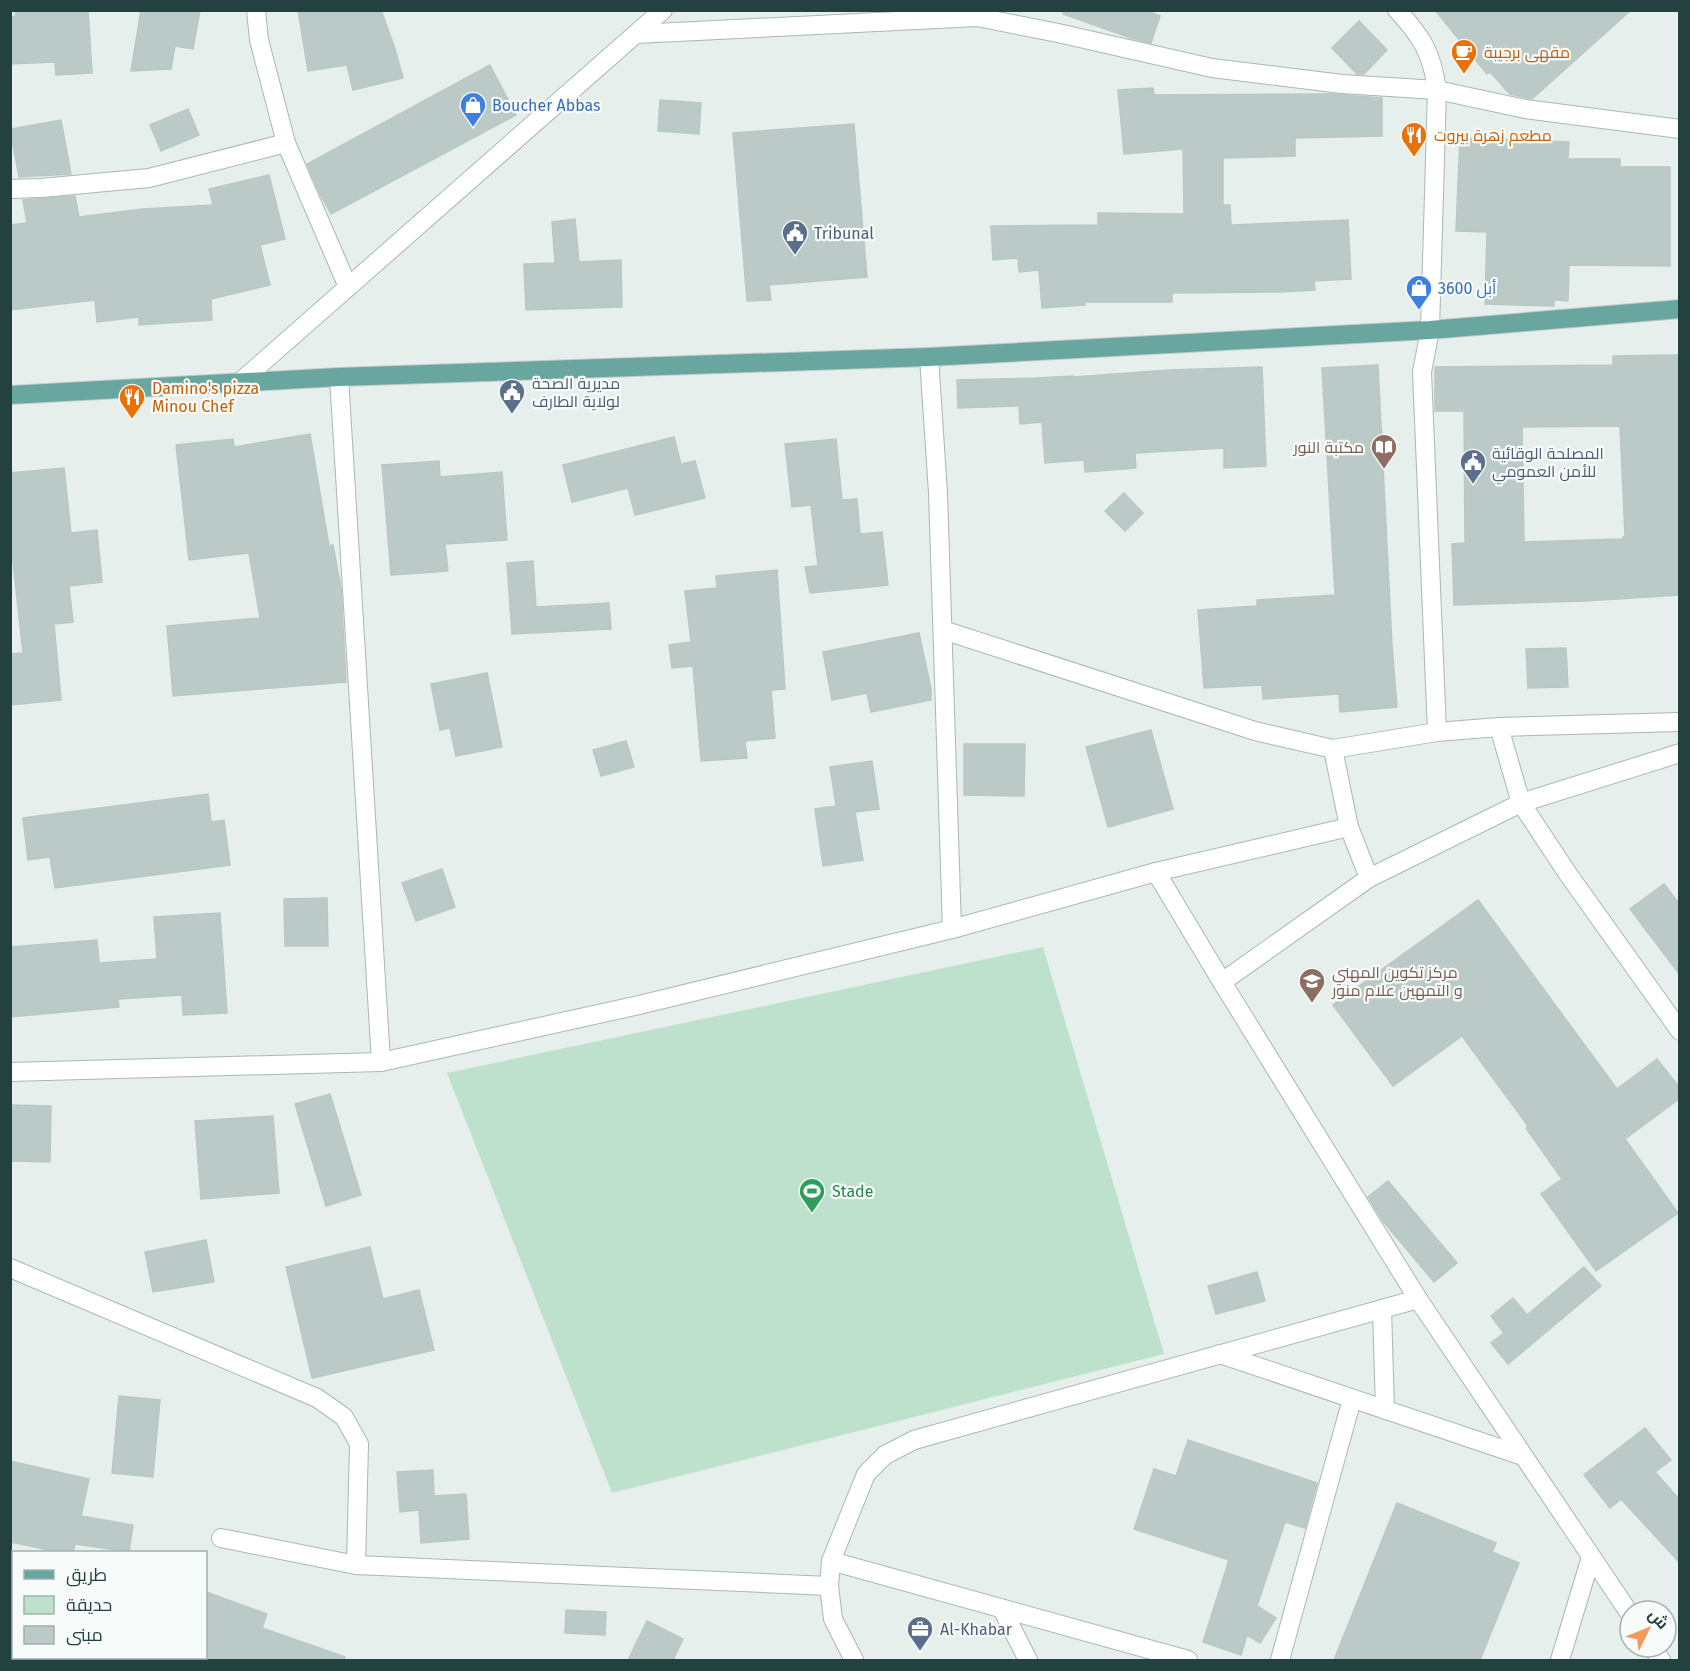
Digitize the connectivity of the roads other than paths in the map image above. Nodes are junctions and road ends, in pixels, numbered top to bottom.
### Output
1 (256, 10) edge
2 (663, 10) edge
3 (1406, 14) edge
4 (636, 34) junction
5 (1437, 90) junction
6 (1680, 129) edge
7 (286, 143) junction
8 (10, 189) edge
9 (348, 287) junction
10 (1680, 309) edge
11 (1430, 330) junction
12 (929, 357) junction
13 (339, 377) junction
14 (239, 383) junction
15 (10, 395) edge
16 (943, 630) junction
17 (1680, 722) edge
18 (1500, 727) junction
19 (1437, 732) junction
20 (1333, 749) junction
21 (1680, 753) edge
22 (1521, 803) junction
23 (1350, 827) junction
24 (1156, 872) junction
25 (1369, 878) junction
26 (952, 929) junction
27 (1222, 982) junction
28 (1680, 1031) edge
29 (381, 1062) junction
30 (10, 1072) edge
31 (10, 1268) edge
32 (1418, 1299) junction
33 (1382, 1309) junction
34 (1220, 1354) junction
35 (1352, 1399) junction
36 (1385, 1410) junction
37 (1523, 1456) junction
38 (221, 1538) dead end
39 (1591, 1557) junction
40 (831, 1561) junction
41 (356, 1565) junction
42 (829, 1586) junction
43 (1620, 1599) edge
44 (1002, 1609) junction
45 (854, 1660) edge
46 (1028, 1660) edge
47 (1188, 1660) edge
48 (1280, 1660) edge
49 (1560, 1660) edge

1 - 7 street
2 - 4 street
3 - 5 street
4 - 5 street
4 - 9 street
5 - 6 street
5 - 11 street
7 - 8 street
7 - 9 street
9 - 14 street
10 - 11 main road
11 - 12 main road
11 - 19 street
12 - 13 main road
12 - 16 street
13 - 14 main road
13 - 29 street
14 - 15 main road
16 - 20 street
16 - 26 street
17 - 18 street
18 - 19 street
18 - 22 street
19 - 20 street
20 - 23 street
21 - 22 street
22 - 25 street
22 - 28 street
23 - 24 street
23 - 25 street
24 - 26 street
24 - 27 street
25 - 27 street
26 - 29 street
27 - 32 street
29 - 30 street
31 - 41 street
32 - 33 street
32 - 37 street
33 - 34 street
33 - 36 street
34 - 35 street
34 - 40 street
35 - 36 street
35 - 48 street
36 - 37 street
37 - 39 street
38 - 41 street
39 - 43 street
39 - 49 street
40 - 42 street
40 - 44 street
41 - 42 street
42 - 45 street
44 - 46 street
44 - 47 street

